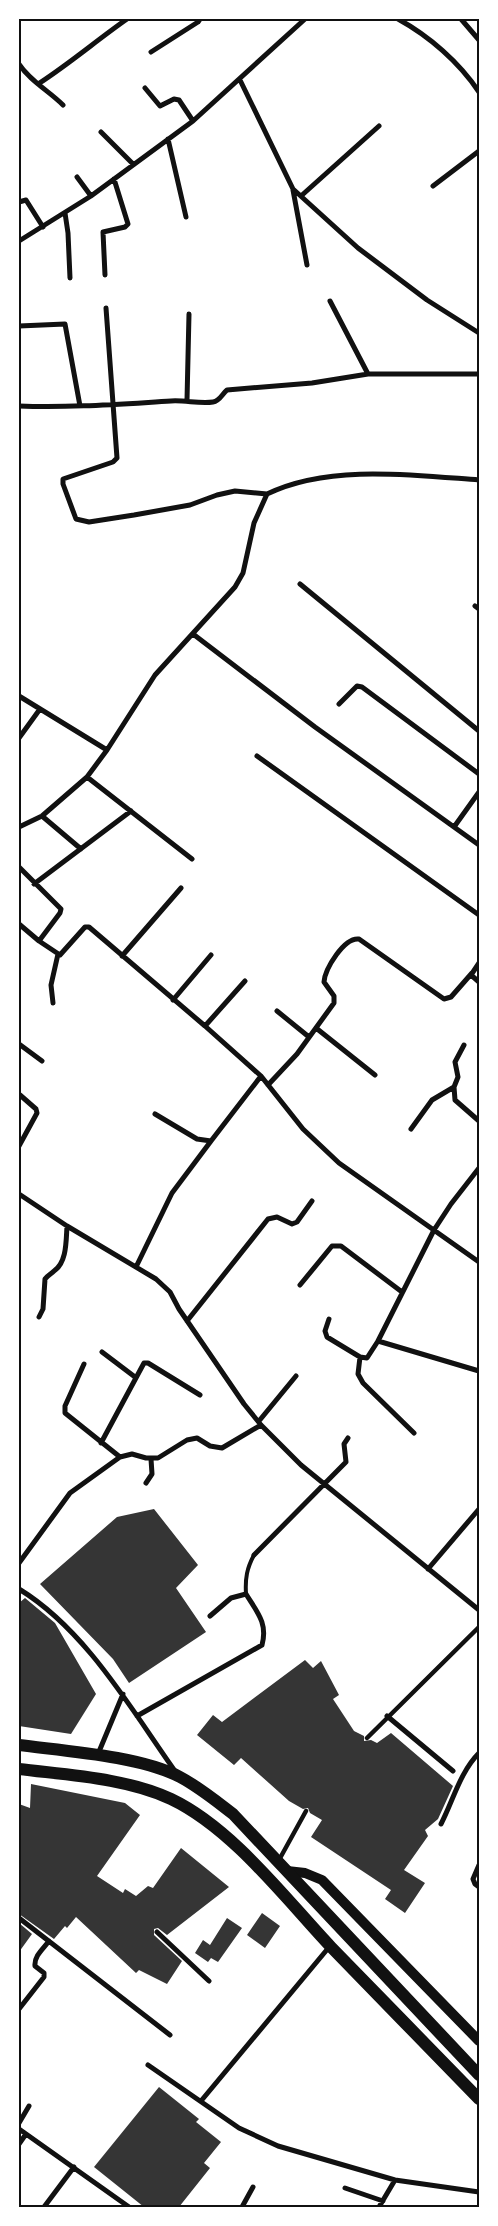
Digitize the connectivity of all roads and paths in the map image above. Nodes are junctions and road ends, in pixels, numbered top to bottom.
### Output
1 (127, 19) edge
2 (200, 19) edge
3 (306, 19) edge
4 (398, 19) edge
5 (461, 19) edge
6 (479, 40) edge
7 (151, 52) dead end
8 (19, 64) edge
9 (240, 80) junction
10 (38, 84) junction
11 (145, 88) dead end
12 (479, 92) edge
13 (63, 105) dead end
14 (194, 122) junction
15 (379, 126) dead end
16 (101, 132) dead end
17 (168, 140) junction
18 (479, 151) edge
19 (133, 164) junction
20 (77, 177) dead end
21 (114, 179) junction
22 (433, 186) dead end
23 (293, 189) junction
24 (91, 196) junction
25 (301, 196) junction
26 (19, 202) edge
27 (65, 213) junction
28 (186, 217) dead end
29 (43, 227) junction
30 (19, 241) edge
31 (308, 265) dead end
32 (105, 275) dead end
33 (70, 278) dead end
34 (330, 301) dead end
35 (106, 308) dead end
36 (189, 314) dead end
37 (19, 326) edge
38 (479, 333) edge
39 (368, 374) junction
40 (479, 374) edge
41 (186, 400) junction
42 (112, 404) junction
43 (19, 406) edge
44 (80, 406) junction
45 (479, 480) edge
46 (267, 494) junction
47 (300, 584) dead end
48 (193, 634) junction
49 (19, 696) edge
50 (339, 704) dead end
51 (40, 709) junction
52 (479, 731) edge
53 (19, 738) edge
54 (108, 750) junction
55 (257, 756) dead end
56 (479, 774) edge
57 (87, 777) junction
58 (479, 792) edge
59 (132, 811) junction
60 (42, 816) junction
61 (19, 827) edge
62 (454, 827) junction
63 (479, 845) edge
64 (81, 849) junction
65 (192, 859) dead end
66 (19, 867) edge
67 (34, 884) junction
68 (181, 888) dead end
69 (479, 915) edge
70 (19, 924) edge
71 (40, 942) junction
72 (58, 954) junction
73 (211, 955) dead end
74 (122, 956) junction
75 (479, 963) edge
76 (472, 973) junction
77 (245, 981) dead end
78 (479, 982) edge
79 (172, 1000) junction
80 (54, 1003) dead end
81 (276, 1011) dead end
82 (205, 1026) junction
83 (316, 1028) junction
84 (309, 1037) junction
85 (19, 1044) edge
86 (464, 1045) dead end
87 (42, 1061) dead end
88 (375, 1075) dead end
89 (260, 1076) junction
90 (268, 1085) junction
91 (454, 1087) junction
92 (20, 1095) dead end
93 (155, 1114) dead end
94 (479, 1121) edge
95 (410, 1129) dead end
96 (211, 1141) junction
97 (19, 1146) edge
98 (479, 1168) edge
99 (19, 1194) edge
100 (312, 1201) dead end
101 (67, 1226) junction
102 (434, 1230) junction
103 (479, 1262) edge
104 (136, 1266) junction
105 (300, 1285) dead end
106 (402, 1292) junction
107 (39, 1317) dead end
108 (329, 1319) dead end
109 (187, 1321) junction
110 (378, 1341) junction
111 (102, 1352) dead end
112 (360, 1357) junction
113 (84, 1364) dead end
114 (479, 1371) edge
115 (296, 1376) dead end
116 (135, 1377) junction
117 (200, 1395) dead end
118 (260, 1423) junction
119 (414, 1434) dead end
120 (348, 1438) dead end
121 (101, 1443) junction
122 (120, 1457) junction
123 (151, 1458) junction
124 (146, 1483) dead end
125 (325, 1485) junction
126 (479, 1509) edge
127 (254, 1555) joint
128 (19, 1563) edge
129 (428, 1569) junction
130 (19, 1589) edge
131 (246, 1594) junction
132 (479, 1610) edge
133 (210, 1616) dead end
134 (479, 1627) edge
135 (123, 1694) junction
136 (137, 1716) junction
137 (387, 1716) junction
138 (367, 1738) dead end
139 (19, 1745) edge
140 (479, 1752) edge
141 (98, 1756) junction
142 (19, 1769) edge
143 (453, 1771) dead end
144 (178, 1776) junction
145 (306, 1810) dead end
146 (441, 1824) dead end
147 (278, 1862) junction
148 (479, 1865) edge
149 (287, 1871) junction
150 (479, 1887) edge
151 (19, 1918) edge
152 (158, 1932) dead end
153 (49, 1941) junction
154 (330, 1946) junction
155 (209, 1981) dead end
156 (19, 2010) edge
157 (170, 2035) dead end
158 (479, 2041) edge
159 (148, 2065) dead end
160 (479, 2075) edge
161 (479, 2099) edge
162 (201, 2101) junction
163 (29, 2106) dead end
164 (19, 2123) edge
165 (19, 2129) edge
166 (26, 2134) junction
167 (19, 2144) edge
168 (74, 2167) junction
169 (395, 2180) junction
170 (253, 2187) dead end
171 (345, 2188) dead end
172 (479, 2192) edge
173 (383, 2201) junction
174 (44, 2207) edge
175 (129, 2207) edge
176 (242, 2207) edge
177 (379, 2207) edge

1 - 10 street
2 - 7 street
3 - 9 street
4 - 12 street
5 - 6 street
8 - 10 street
9 - 14 street
9 - 23 street
10 - 13 street
11 - 14 street
14 - 17 street
15 - 25 street
16 - 19 street
17 - 19 street
17 - 28 street
18 - 22 street
19 - 21 street
20 - 24 street
21 - 24 street
21 - 32 street
23 - 25 street
23 - 31 street
24 - 27 street
25 - 38 street
26 - 29 street
27 - 29 street
27 - 33 street
29 - 30 street
34 - 39 street
35 - 42 street
36 - 41 street
37 - 44 street
39 - 40 street
39 - 41 street
41 - 42 street
42 - 44 street
42 - 46 street
43 - 44 street
45 - 46 street
46 - 48 street
47 - 52 street
48 - 54 street
48 - 62 street
49 - 51 street
50 - 56 street
51 - 53 street
51 - 54 street
54 - 57 street
55 - 69 street
57 - 59 street
57 - 60 street
58 - 62 street
59 - 64 street
59 - 65 street
60 - 61 street
60 - 64 street
62 - 63 street
64 - 67 street
66 - 67 street
67 - 71 street
68 - 74 street
70 - 71 street
71 - 72 street
72 - 74 street
72 - 80 street
73 - 79 street
74 - 79 street
75 - 76 street
76 - 78 street
76 - 83 street
77 - 82 street
79 - 82 street
81 - 84 street
82 - 89 street
83 - 84 street
83 - 88 street
84 - 90 street
85 - 87 street
86 - 91 street
89 - 90 street
89 - 96 street
90 - 102 street
91 - 94 street
91 - 95 street
92 - 97 street
93 - 96 street
96 - 104 street
98 - 102 street
99 - 101 street
100 - 109 street
101 - 104 street
101 - 107 street
102 - 103 street
102 - 106 street
104 - 109 street
105 - 106 street
106 - 110 street
108 - 112 street
109 - 118 street
110 - 112 street
110 - 114 street
111 - 116 street
112 - 119 street
113 - 121 street
115 - 118 street
116 - 117 street
116 - 121 street
118 - 123 street
118 - 125 street
120 - 125 street
121 - 122 street
122 - 123 street
122 - 128 street
123 - 124 street
125 - 127 street
125 - 129 street
126 - 129 street
127 - 131 lane
129 - 132 street
130 - 135 street
131 - 133 street
131 - 136 street
134 - 137 street
135 - 136 street
135 - 141 street
136 - 144 street
137 - 138 street
137 - 143 street
139 - 141 main road
140 - 146 street
141 - 144 main road
142 - 154 main road
144 - 147 main road
145 - 147 street
147 - 149 main road
148 - 150 street
149 - 158 main road
149 - 160 main road
151 - 153 street
152 - 155 street
153 - 156 street
153 - 157 street
154 - 161 main road
154 - 162 street
159 - 162 street
162 - 169 street
163 - 164 street
165 - 166 street
166 - 167 street
166 - 168 street
168 - 174 street
168 - 175 street
169 - 172 street
169 - 173 street
170 - 176 street
171 - 173 street
173 - 177 street

